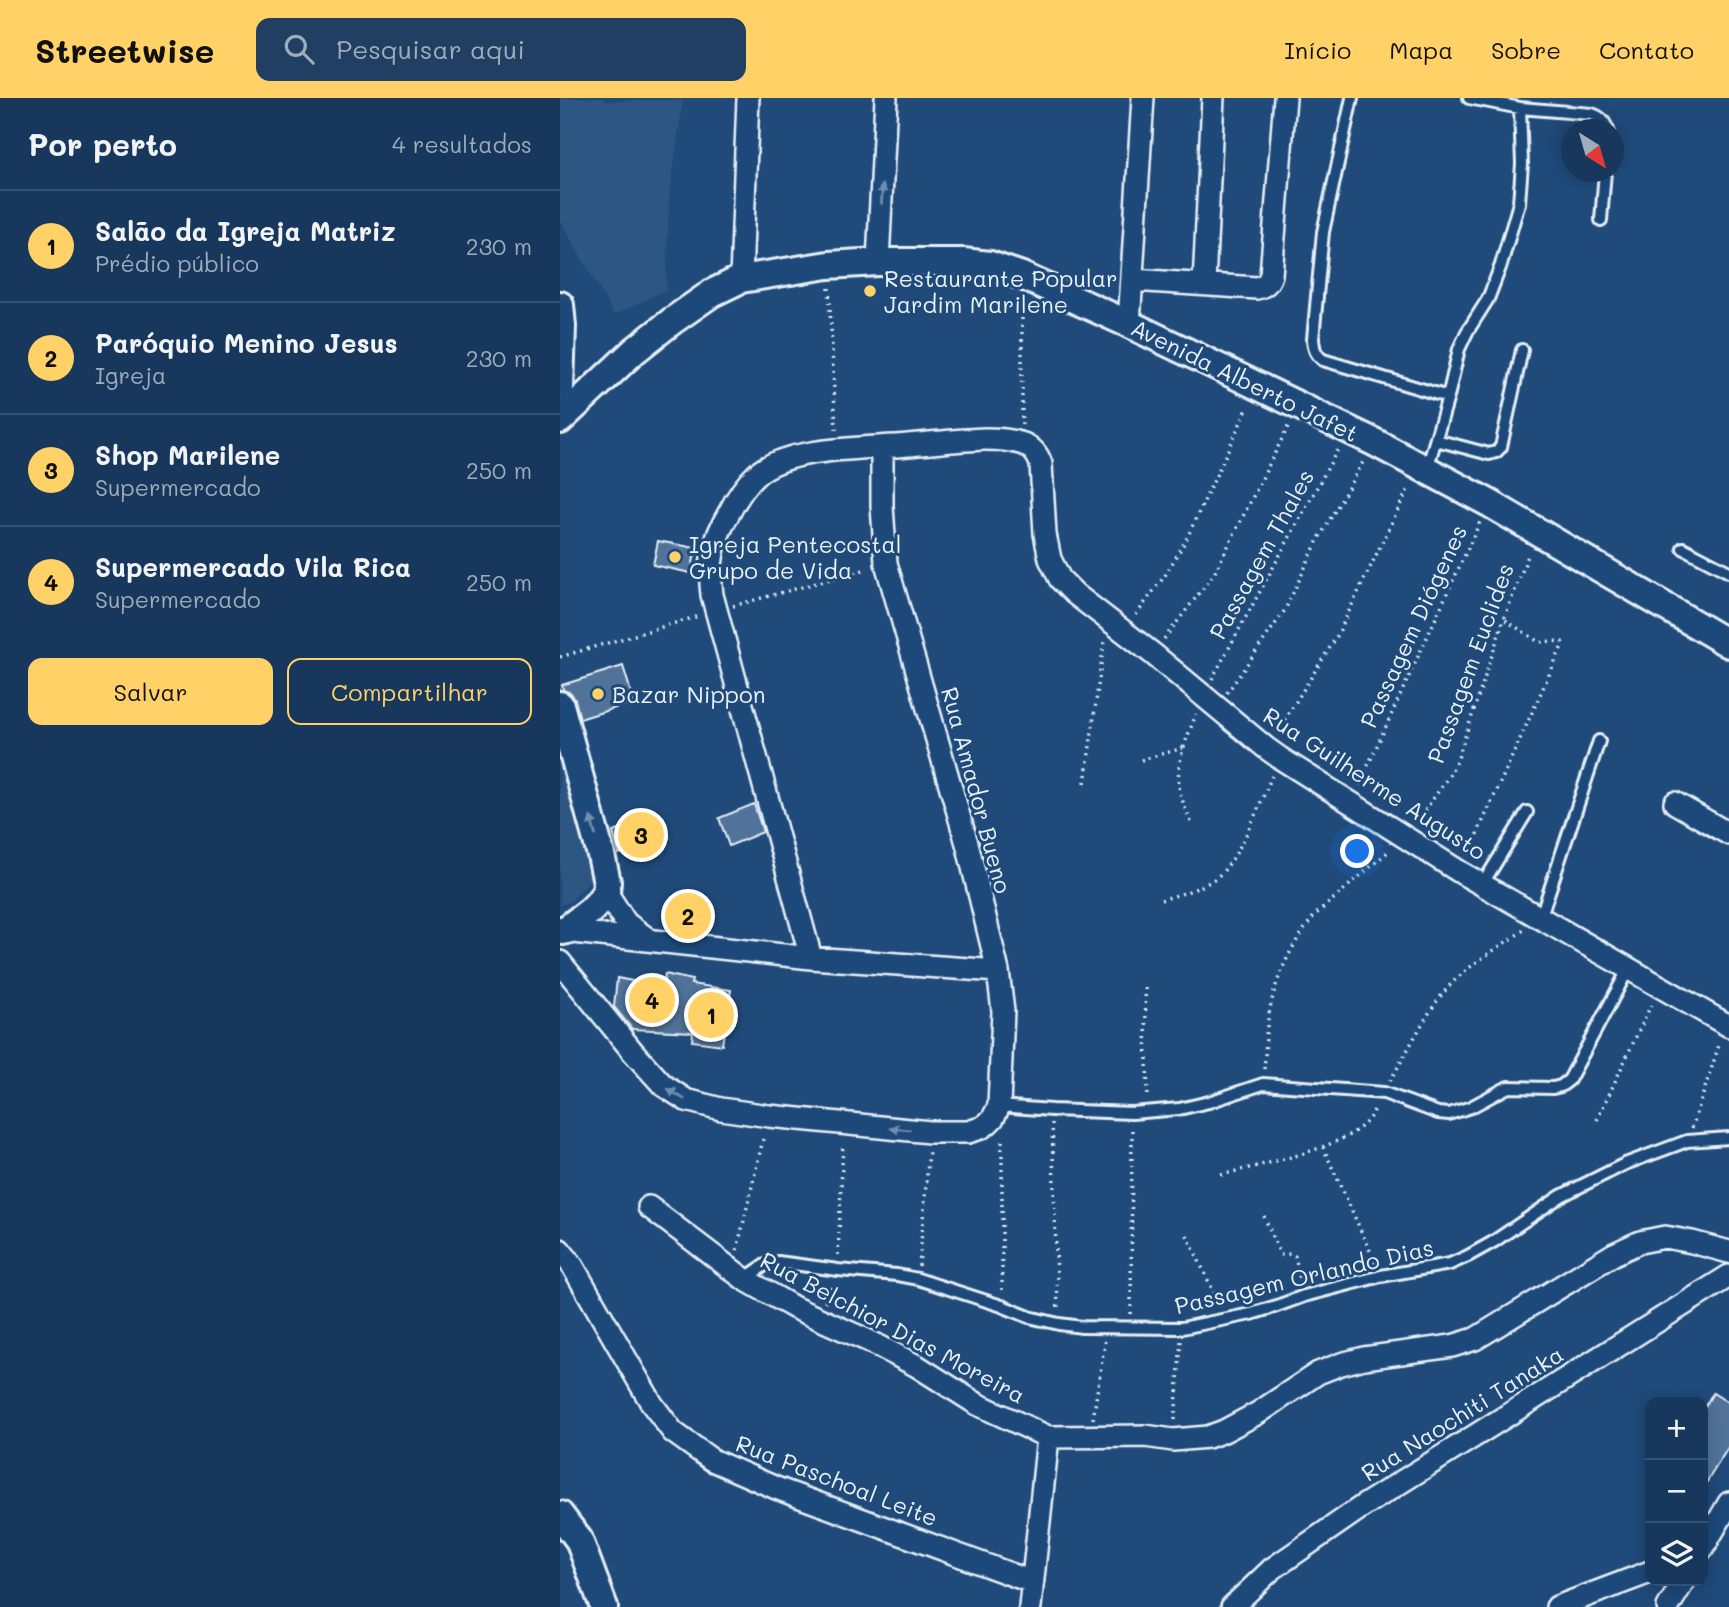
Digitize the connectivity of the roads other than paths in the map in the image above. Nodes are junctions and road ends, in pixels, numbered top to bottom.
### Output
1 (748, 98) edge
2 (886, 98) edge
3 (1143, 98) edge
4 (1213, 98) edge
5 (1285, 98) edge
6 (1352, 98) edge
7 (1469, 98) edge
8 (1520, 108) junction
9 (1602, 119) edge
10 (1604, 182) edge
11 (1601, 220) dead end
12 (878, 262) junction
13 (741, 279) junction
14 (1132, 280) junction
15 (1204, 284) junction
16 (560, 305) edge
17 (1129, 324) junction
18 (1522, 350) dead end
19 (560, 385) edge
20 (1448, 397) junction
21 (560, 421) edge
22 (1436, 440) junction
23 (882, 447) junction
24 (1423, 468) junction
25 (1683, 548) dead end
26 (1729, 572) edge
27 (1729, 644) edge
28 (560, 705) edge
29 (1599, 741) dead end
30 (1675, 803) dead end
31 (1527, 812) dead end
32 (1729, 834) edge
33 (1482, 885) junction
34 (606, 892) junction
35 (1541, 919) junction
36 (562, 930) edge
37 (650, 941) junction
38 (811, 958) junction
39 (560, 962) edge
40 (1629, 968) junction
41 (998, 971) junction
42 (1727, 1025) edge
43 (1001, 1106) junction
44 (1729, 1138) edge
45 (649, 1207) dead end
46 (560, 1250) edge
47 (1729, 1252) edge
48 (738, 1274) junction
49 (1729, 1276) edge
50 (1048, 1437) junction
51 (1729, 1503) edge
52 (560, 1515) edge
53 (1708, 1539) edge
54 (1645, 1574) edge
55 (1032, 1582) junction
56 (1681, 1586) edge
57 (606, 1607) edge
58 (1030, 1607) edge
59 (1232, 1607) edge
60 (1557, 1607) edge
61 (1668, 1607) edge

1 - 13 street
12 -> 2 street
3 - 14 street
4 - 15 street
5 - 15 street
6 - 20 lane
7 - 8 lane
8 - 9 lane
8 - 20 lane
10 - 11 lane
12 - 13 street, Avenida Alberto Jafet
12 - 17 street, Avenida Alberto Jafet
13 - 21 street, Avenida Alberto Jafet
14 - 15 street
14 - 17 street
16 - 19 street
17 - 24 street, Avenida Alberto Jafet
18 - 22 lane
20 - 22 lane
22 - 24 lane
23 - 33 street, Rua Guilherme Augusto
23 - 38 street
23 - 41 street, Rua Amador Bueno
24 - 27 street, Avenida Alberto Jafet
25 - 26 lane
34 -> 28 street
29 - 35 lane
30 - 32 street
31 - 33 lane
33 - 35 street, Rua Guilherme Augusto
34 - 36 street
34 - 37 street
35 - 40 street, Rua Guilherme Augusto
36 - 37 street
37 - 38 street
38 - 41 street
43 -> 39 street
40 - 42 street, Rua Guilherme Augusto
40 - 43 lane
41 - 43 street, Rua Amador Bueno
44 - 48 lane, Passagem Orlando Dias
45 - 48 street, Rua Belchior Dias Moreira
46 - 55 street, Rua Paschoal Leite
47 - 50 street
48 - 50 street, Rua Belchior Dias Moreira
49 - 59 street, Rua Naochiti Tanaka
50 - 55 street
51 - 53 street
52 - 57 street
54 - 60 street
55 - 58 street
56 - 61 street

